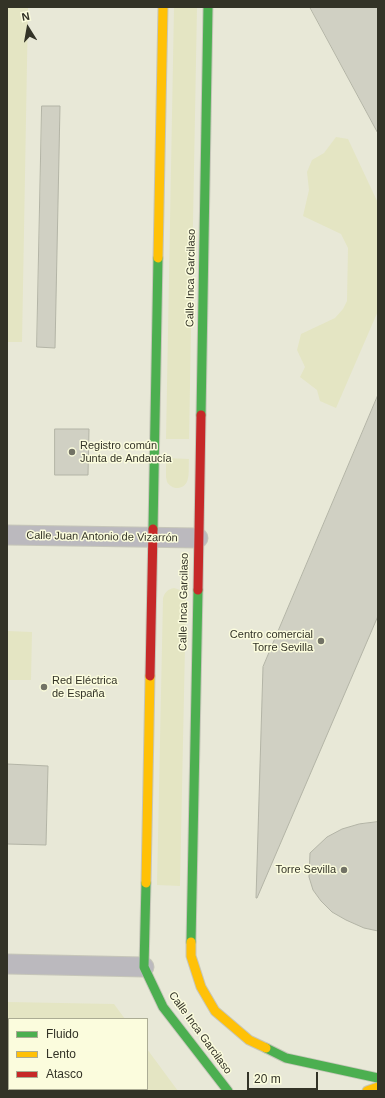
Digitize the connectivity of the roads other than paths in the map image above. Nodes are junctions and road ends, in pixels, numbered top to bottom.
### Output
1 (162, 7) edge
2 (208, 7) edge
3 (7, 535) edge
4 (152, 537) junction
5 (198, 538) junction
6 (7, 964) edge
7 (144, 967) junction
8 (378, 1078) edge
9 (378, 1087) edge
10 (228, 1091) edge
11 (367, 1091) edge

1 - 4 street, Calle Inca Garcilaso
2 - 5 street, Calle Inca Garcilaso
3 - 4 street, Calle Juan Antonio de Vizarrón
4 - 5 street, Calle Juan Antonio de Vizarrón
4 - 7 street, Calle Inca Garcilaso
5 - 8 street, Calle Inca Garcilaso
6 - 7 street
7 - 10 street, Calle Inca Garcilaso
9 - 11 street

